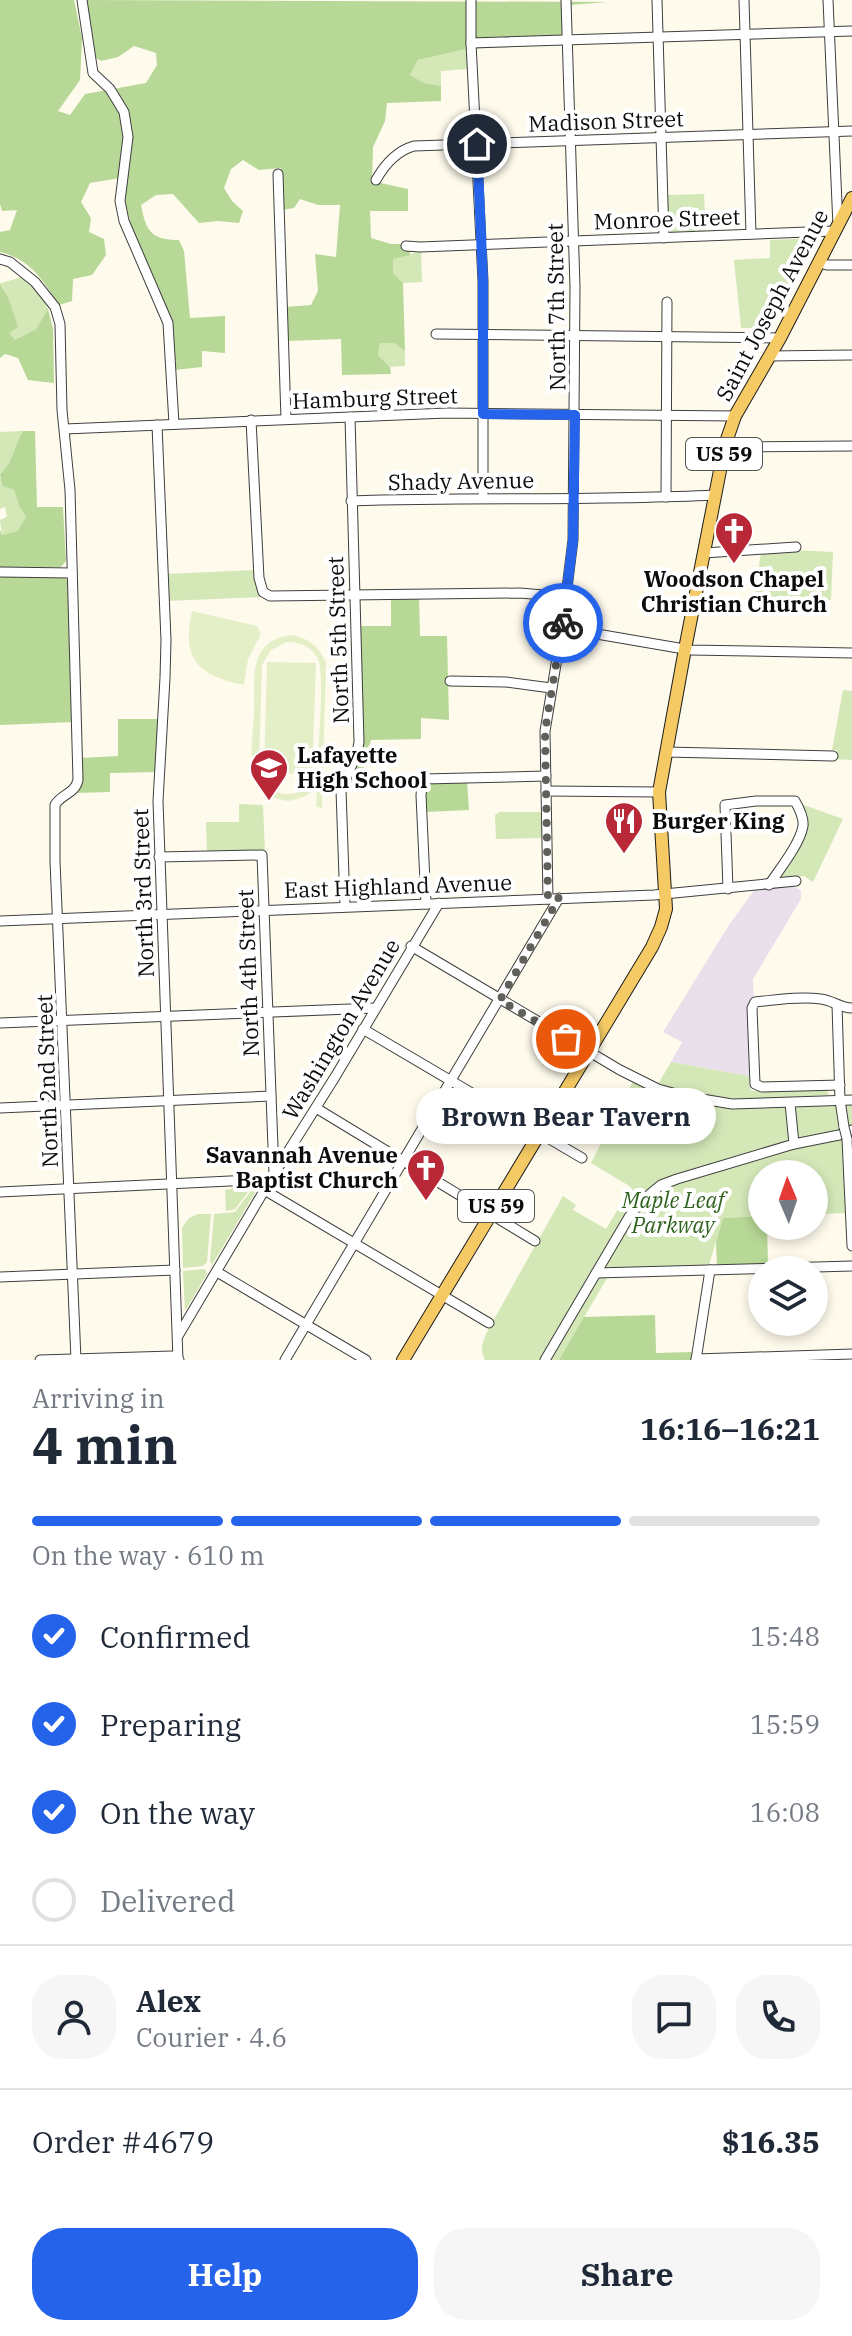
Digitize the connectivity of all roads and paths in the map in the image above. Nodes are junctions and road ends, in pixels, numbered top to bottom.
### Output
1 (82, 0) edge
2 (471, 0) edge
3 (566, 0) edge
4 (657, 0) edge
5 (744, 0) edge
6 (828, 0) edge
7 (852, 31) edge
8 (830, 32) junction
9 (745, 34) junction
10 (658, 37) junction
11 (568, 42) junction
12 (471, 43) junction
13 (852, 131) edge
14 (834, 132) junction
15 (747, 134) junction
16 (661, 137) junction
17 (569, 141) junction
18 (477, 144) junction
19 (278, 174) dead end
20 (376, 180) dead end
21 (852, 198) edge
22 (836, 228) junction
23 (751, 234) junction
24 (664, 238) junction
25 (573, 241) junction
26 (481, 245) junction
27 (406, 246) dead end
28 (0, 259) edge
29 (818, 262) junction
30 (852, 265) edge
31 (667, 302) dead end
32 (436, 334) dead end
33 (483, 335) junction
34 (576, 335) junction
35 (667, 335) junction
36 (780, 338) junction
37 (852, 355) edge
38 (769, 356) junction
39 (483, 414) junction
40 (575, 415) junction
41 (667, 416) junction
42 (735, 416) junction
43 (350, 417) junction
44 (286, 419) junction
45 (251, 420) junction
46 (174, 424) junction
47 (157, 425) junction
48 (65, 429) junction
49 (725, 445) junction
50 (852, 446) edge
51 (715, 495) junction
52 (666, 497) junction
53 (483, 498) junction
54 (574, 498) junction
55 (351, 501) junction
56 (796, 547) dead end
57 (704, 553) junction
58 (0, 572) edge
59 (72, 573) junction
60 (354, 594) junction
61 (566, 597) junction
62 (562, 628) junction
63 (685, 649) junction
64 (852, 653) edge
65 (450, 681) dead end
66 (551, 688) junction
67 (666, 752) junction
68 (833, 756) dead end
69 (546, 776) junction
70 (546, 791) junction
71 (659, 792) junction
72 (159, 857) junction
73 (796, 881) dead end
74 (769, 885) junction
75 (728, 889) junction
76 (665, 894) junction
77 (553, 899) junction
78 (439, 903) junction
79 (426, 904) junction
80 (345, 906) junction
81 (263, 910) junction
82 (161, 914) junction
83 (58, 918) junction
84 (0, 921) edge
85 (411, 946) junction
86 (500, 1000) junction
87 (837, 1005) junction
88 (375, 1008) junction
89 (852, 1008) edge
90 (267, 1012) junction
91 (165, 1017) junction
92 (62, 1020) junction
93 (0, 1023) edge
94 (363, 1029) junction
95 (588, 1052) junction
96 (452, 1081) junction
97 (840, 1085) junction
98 (271, 1096) junction
99 (840, 1100) junction
100 (852, 1100) edge
101 (169, 1101) junction
102 (790, 1103) junction
103 (66, 1105) junction
104 (0, 1108) edge
105 (316, 1108) junction
106 (848, 1132) edge
107 (540, 1133) junction
108 (794, 1144) junction
109 (582, 1158) dead end
110 (404, 1162) junction
111 (273, 1177) junction
112 (172, 1185) junction
113 (69, 1189) junction
114 (266, 1191) junction
115 (0, 1192) edge
116 (492, 1213) junction
117 (535, 1241) dead end
118 (356, 1243) junction
119 (852, 1246) edge
120 (852, 1266) edge
121 (175, 1270) junction
122 (710, 1270) junction
123 (217, 1272) junction
124 (596, 1273) junction
125 (72, 1275) junction
126 (0, 1277) edge
127 (443, 1296) junction
128 (489, 1323) dead end
129 (306, 1324) junction
130 (178, 1336) junction
131 (852, 1354) edge
132 (76, 1359) edge
133 (40, 1360) edge
134 (179, 1360) edge
135 (285, 1360) edge
136 (366, 1360) edge
137 (403, 1360) edge
138 (545, 1360) edge
139 (696, 1360) edge

1 - 46 street
2 - 12 street
3 - 11 street, North 7th Street
4 - 10 street
5 - 9 street
6 - 8 street
7 - 8 street
8 - 9 street
8 - 14 street
9 - 10 street
9 - 15 street
10 - 11 street
10 - 16 street
11 - 12 street
11 - 17 street, North 7th Street
12 - 18 street
13 - 14 street, Madison Street
14 - 15 street, Madison Street
14 - 22 street
15 - 16 street, Madison Street
15 - 23 street
16 - 17 street, Madison Street
16 - 24 street
17 - 18 street, Madison Street
17 - 25 street, North 7th Street
18 - 20 street, Madison Street
18 - 26 street
19 - 44 street
21 - 22 main road, Saint Joseph Avenue / US 59
22 - 23 street, Monroe Street
22 - 29 main road, Saint Joseph Avenue / US 59
23 - 24 street, Monroe Street
24 - 25 street, Monroe Street
25 - 26 street, Monroe Street
25 - 34 street, North 7th Street
26 - 27 street, Monroe Street
26 - 33 street
28 - 48 street
29 - 30 street
29 - 36 main road, Saint Joseph Avenue / US 59
31 - 35 street
32 - 33 street
33 - 34 street
33 - 39 street
34 - 35 street
34 - 40 street, North 7th Street
35 - 36 street
35 - 41 street
36 - 38 main road, Saint Joseph Avenue / US 59
37 - 38 street
38 - 42 main road, Saint Joseph Avenue / US 59
39 - 40 street, Hamburg Street
39 - 43 street, Hamburg Street
39 - 53 street
40 - 41 street, Hamburg Street
40 - 54 street, North 7th Street
41 - 42 street, Hamburg Street
41 - 52 street
42 - 49 main road, Saint Joseph Avenue / US 59
43 - 44 street, Hamburg Street
43 - 55 street, North 5th Street
44 - 45 street, Hamburg Street
45 - 46 street, Hamburg Street
45 - 60 street
46 - 47 street, Hamburg Street
47 - 48 street, Hamburg Street
47 - 72 street, North 3rd Street
48 - 59 street
49 - 50 street
49 - 51 main road, Saint Joseph Avenue / US 59
51 - 52 street, Shady Avenue
51 - 57 main road, Saint Joseph Avenue / US 59
52 - 54 street, Shady Avenue
53 - 54 street, Shady Avenue
53 - 55 street, Shady Avenue
54 - 61 street, North 7th Street
55 - 60 street, North 5th Street
56 - 57 street
57 - 63 main road, Saint Joseph Avenue / US 59
58 - 59 street
59 - 83 street, North 2nd Street
60 - 61 street
60 - 80 street, North 5th Street
61 - 62 street, North 7th Street
62 - 63 street
62 - 66 street, North 7th Street
63 - 64 street
63 - 67 main road, Saint Joseph Avenue / US 59
65 - 66 street
66 - 69 street, North 7th Street
67 - 68 street
67 - 71 main road, Saint Joseph Avenue / US 59
69 - 70 street, North 7th Street
69 - 79 street
70 - 71 street
70 - 77 street, North 7th Street
71 - 76 main road, Saint Joseph Avenue / US 59
72 - 81 street, North 4th Street
72 - 82 street, North 3rd Street
73 - 74 street, East Highland Avenue
74 - 75 street, East Highland Avenue
74 - 75 street
75 - 76 street, East Highland Avenue
76 - 77 street, East Highland Avenue
76 - 95 main road, Saint Joseph Avenue / US 59
77 - 78 street, East Highland Avenue
77 - 86 street
78 - 79 street, East Highland Avenue
78 - 85 street, Washington Avenue
79 - 80 street, East Highland Avenue
80 - 81 street, East Highland Avenue
81 - 82 street, East Highland Avenue
81 - 90 street, North 4th Street
82 - 83 street, East Highland Avenue
82 - 91 street, North 3rd Street
83 - 84 street, East Highland Avenue
83 - 92 street, North 2nd Street
85 - 86 street
85 - 88 street, Washington Avenue
86 - 95 street
86 - 96 street
87 - 89 street
87 - 97 street
87 - 97 street
88 - 90 street
88 - 94 street, Washington Avenue
90 - 91 street
90 - 98 street, North 4th Street
91 - 92 street
91 - 101 street, North 3rd Street
92 - 93 street
92 - 103 street, North 2nd Street
94 - 96 street
94 - 105 street, Washington Avenue
95 - 102 street
95 - 107 main road, Saint Joseph Avenue / US 59
96 - 107 street
96 - 110 street
97 - 99 street
98 - 101 street
98 - 111 street, North 4th Street
99 - 100 street
99 - 102 street
99 - 106 street
101 - 103 street
101 - 112 street, North 3rd Street
102 - 108 street
103 - 104 street
103 - 113 street, North 2nd Street
105 - 110 street
105 - 111 street, Washington Avenue
106 - 108 street
106 - 119 street
107 - 109 street
107 - 116 main road, Saint Joseph Avenue / US 59
108 - 124 street
110 - 116 street
110 - 118 street
111 - 112 street
111 - 114 street, North 4th Street
112 - 113 street
112 - 121 street, North 3rd Street
113 - 115 street
113 - 125 street, North 2nd Street
114 - 118 street
114 - 123 street
116 - 117 street
116 - 127 main road, Saint Joseph Avenue / US 59
118 - 127 street
118 - 129 street
120 - 122 street
121 - 125 street
121 - 130 street, North 3rd Street
122 - 124 street
122 - 139 street
123 - 129 street
123 - 130 street
124 - 138 street
125 - 126 street
125 - 132 street, North 2nd Street
127 - 128 street
127 - 137 main road, Saint Joseph Avenue / US 59
129 - 135 street
129 - 136 street
130 - 134 street, North 3rd Street
131 - 139 street
132 - 133 street
132 - 134 street

